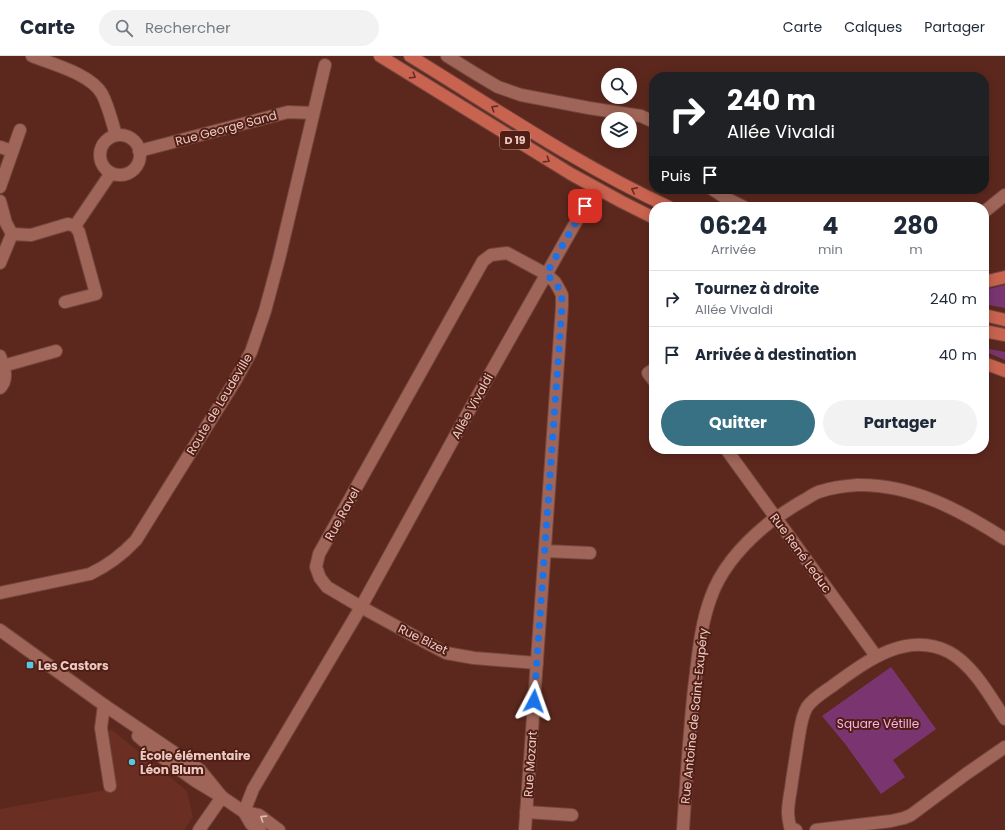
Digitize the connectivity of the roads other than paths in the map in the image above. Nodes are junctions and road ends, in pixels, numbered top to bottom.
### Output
1 (32, 56) edge
2 (380, 56) edge
3 (410, 56) edge
4 (447, 56) edge
5 (325, 65) dead end
6 (313, 113) junction
7 (649, 120) edge
8 (20, 130) dead end
9 (116, 135) junction
10 (0, 147) edge
11 (12, 151) junction
12 (139, 151) junction
13 (111, 173) junction
14 (0, 187) edge
15 (721, 194) edge
16 (1005, 195) edge
17 (0, 201) edge
18 (659, 202) edge
19 (735, 202) edge
20 (585, 206) dead end
21 (989, 208) edge
22 (649, 216) edge
23 (75, 226) junction
24 (12, 234) junction
25 (0, 263) edge
26 (546, 274) junction
27 (1005, 277) edge
28 (989, 281) edge
29 (65, 302) dead end
30 (989, 316) edge
31 (1005, 320) edge
32 (989, 332) edge
33 (1005, 335) edge
34 (56, 351) dead end
35 (2, 361) edge
36 (989, 365) edge
37 (1005, 371) edge
38 (0, 388) edge
39 (730, 454) edge
40 (776, 518) junction
41 (1005, 539) edge
42 (545, 551) junction
43 (590, 553) dead end
44 (0, 593) edge
45 (362, 607) junction
46 (0, 630) edge
47 (876, 656) junction
48 (537, 663) junction
49 (104, 705) junction
50 (1005, 719) edge
51 (1005, 747) edge
52 (110, 786) dead end
53 (222, 797) junction
54 (244, 812) junction
55 (526, 812) junction
56 (572, 814) dead end
57 (199, 830) edge
58 (260, 830) edge
59 (279, 830) edge
60 (524, 830) edge
61 (682, 830) edge
62 (796, 830) edge
63 (816, 830) edge

1 - 9 street
2 -> 22 main road, D 19
18 -> 3 main road, D 19
4 - 7 street
5 - 6 street, Route de Leudeville
6 - 12 street, Rue George Sand
6 - 44 street, Route de Leudeville
8 - 11 street
9 - 12 street
9 - 13 street
10 - 11 street
11 - 14 street
12 - 13 street
13 - 23 street
15 - 19 street
16 - 21 street
17 - 24 street
20 - 26 street, Allée Vivaldi
23 - 24 street
23 - 29 street
24 - 25 street
26 - 42 street, Rue Mozart
26 - 45 street, Allée Vivaldi
26 - 45 street, Rue Ravel
27 - 28 main road
30 - 31 main road
32 - 33 main road
34 - 35 street
35 - 38 street
36 - 37 main road
39 - 40 street, Rue René Leduc
40 - 41 street, Rue Antoine de Saint-Exupéry
40 - 47 street, Rue René Leduc
40 - 61 street, Rue Antoine de Saint-Exupéry
42 - 43 street
42 - 48 street, Rue Mozart
45 - 48 street, Rue Bizet
45 - 54 street
46 - 49 street
47 - 50 street
47 - 62 street
48 - 55 street, Rue Mozart
49 - 52 street
49 - 53 street
51 - 63 street
53 - 54 street
53 - 57 street
54 - 58 street
59 -> 54 street
55 - 56 street
55 - 60 street, Rue Mozart

